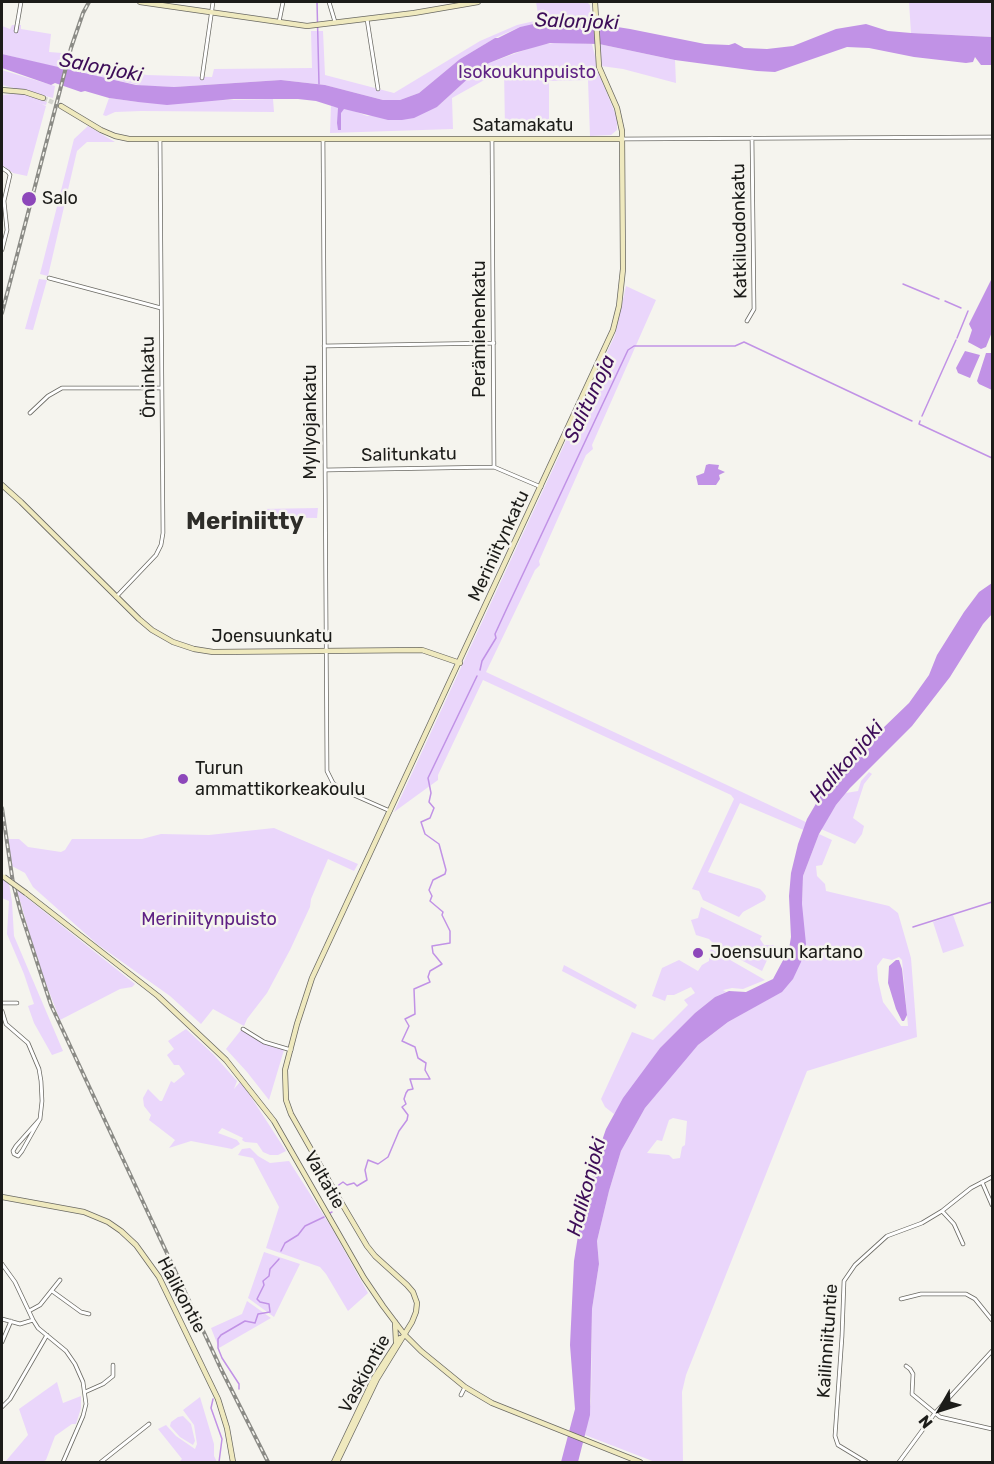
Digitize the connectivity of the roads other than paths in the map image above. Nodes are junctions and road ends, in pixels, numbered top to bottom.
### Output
1 (21, 2) edge
2 (140, 2) edge
3 (213, 2) edge
4 (283, 2) edge
5 (329, 2) edge
6 (478, 2) edge
7 (595, 2) edge
8 (212, 12) junction
9 (367, 19) junction
10 (279, 22) junction
11 (336, 24) junction
12 (16, 31) dead end
13 (202, 78) dead end
14 (378, 89) dead end
15 (2, 90) edge
16 (43, 98) tunnel mouth
17 (61, 106) tunnel mouth
18 (993, 137) edge
19 (752, 138) junction
20 (160, 139) junction
21 (492, 139) junction
22 (622, 139) junction
23 (323, 140) junction
24 (2, 168) edge
25 (2, 250) edge
26 (49, 278) dead end
27 (161, 308) junction
28 (747, 321) dead end
29 (494, 343) junction
30 (324, 346) junction
31 (162, 388) junction
32 (30, 413) dead end
33 (494, 467) junction
34 (325, 470) junction
35 (2, 485) edge
36 (541, 487) junction
37 (116, 597) junction
38 (326, 651) junction
39 (460, 663) junction
40 (391, 811) junction
41 (3, 875) edge
42 (2, 1003) edge
43 (17, 1003) dead end
44 (2, 1011) edge
45 (243, 1029) dead end
46 (291, 1050) junction
47 (40, 1119) junction
48 (993, 1177) edge
49 (982, 1182) junction
50 (2, 1197) edge
51 (993, 1205) edge
52 (942, 1211) junction
53 (963, 1244) dead end
54 (2, 1264) edge
55 (60, 1280) dead end
56 (52, 1291) junction
57 (901, 1299) dead end
58 (29, 1311) junction
59 (89, 1314) dead end
60 (2, 1319) edge
61 (33, 1320) junction
62 (993, 1320) edge
63 (11, 1321) junction
64 (394, 1322) junction
65 (404, 1334) junction
66 (47, 1335) junction
67 (2, 1342) edge
68 (396, 1342) junction
69 (993, 1351) edge
70 (113, 1365) dead end
71 (906, 1366) dead end
72 (465, 1387) junction
73 (85, 1392) junction
74 (461, 1395) dead end
75 (2, 1407) edge
76 (935, 1413) junction
77 (149, 1424) dead end
78 (993, 1429) edge
79 (63, 1462) edge
80 (101, 1462) edge
81 (233, 1462) edge
82 (336, 1462) edge
83 (640, 1462) edge
84 (866, 1462) edge
85 (899, 1462) edge

1 - 12 street
2 - 8 main road
3 - 8 street
4 - 10 street
5 - 11 street
6 - 9 main road
7 - 22 main road, Meriniitynkatu
8 - 10 main road
8 - 13 street
9 - 11 main road
9 - 14 street
10 - 11 main road
15 - 16 main road
17 - 20 main road, Satamakatu
18 - 19 street, Satamakatu
19 - 22 street, Satamakatu
19 - 28 street, Katkiluodonkatu
20 - 23 main road, Satamakatu
20 - 27 street, Örninkatu
21 - 22 main road, Satamakatu
21 - 23 main road, Satamakatu
21 - 29 street, Perämiehenkatu
22 - 36 main road, Meriniitynkatu
23 - 30 street, Myllyojankatu
24 - 25 street
26 - 27 street
27 - 31 street, Örninkatu
29 - 30 street
29 - 33 street, Perämiehenkatu
30 - 34 street, Myllyojankatu
31 - 32 street
31 - 37 street, Örninkatu
33 - 34 street, Salitunkatu
33 - 36 street
34 - 38 street, Myllyojankatu
35 - 37 main road, Joensuunkatu
36 - 39 main road, Meriniitynkatu
37 - 38 main road, Joensuunkatu
38 - 39 main road, Joensuunkatu
38 - 40 street, Myllyojankatu
39 - 40 main road, Meriniitynkatu
40 - 46 main road, Meriniitynkatu
41 - 64 main road, Valtatie, bridge
42 - 43 street
44 - 47 street
45 - 46 street
46 - 65 main road, Meriniitynkatu
47 - 47 street
48 - 49 street, Kailinniituntie
49 - 51 street
49 - 52 street, Kailinniituntie
50 - 81 main road, Halikontie
52 - 53 street
52 - 84 street, Kailinniituntie
54 - 58 street
55 - 56 street
56 - 58 street
56 - 59 street
57 - 62 street
58 - 61 street
60 - 63 street
61 - 63 street
61 - 66 street
63 - 67 street
64 - 65 main road, Valtatie
64 - 68 main road
65 - 68 main road, Vaskiontie
65 - 72 main road, Valtatie
65 - 82 main road, Vaskiontie
66 - 73 street
66 - 75 street
68 - 82 main road, Vaskiontie
69 - 76 street
70 - 73 street
71 - 76 street
72 - 74 street
72 - 83 main road, Valtatie
73 - 79 street
76 - 78 street
76 - 85 street
77 - 80 street

